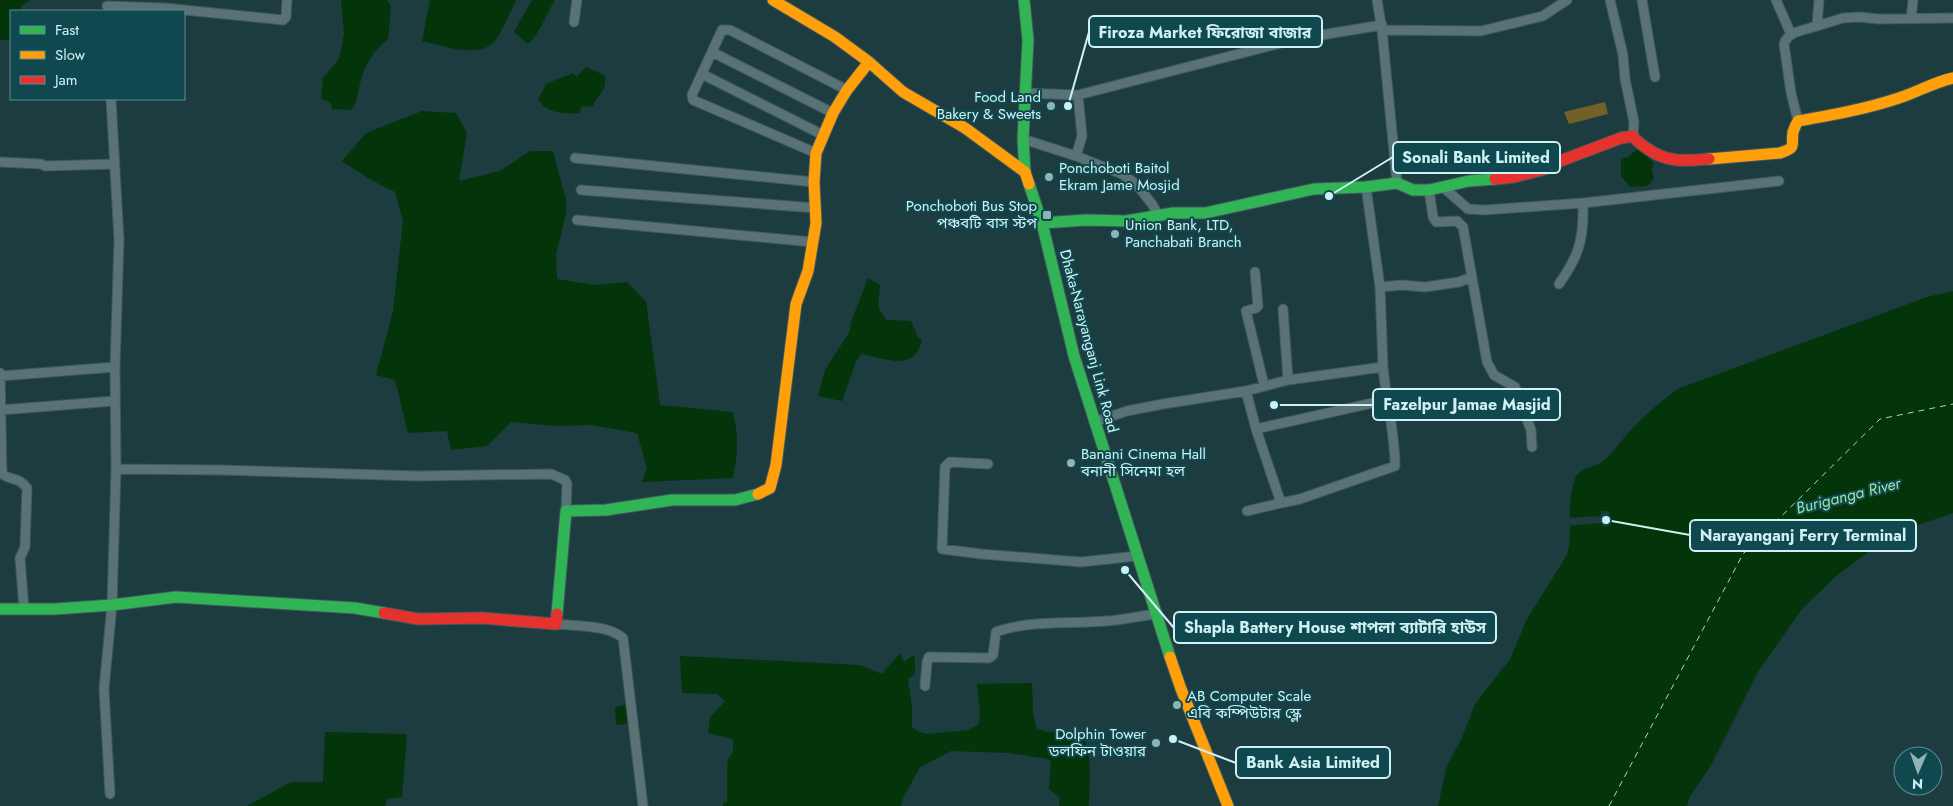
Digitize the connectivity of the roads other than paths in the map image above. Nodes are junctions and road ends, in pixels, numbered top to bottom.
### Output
1 (287, 0) edge
2 (577, 0) edge
3 (773, 0) edge
4 (1024, 0) edge
5 (1377, 0) edge
6 (1567, 0) edge
7 (1610, 0) edge
8 (1642, 0) edge
9 (1776, 0) edge
10 (1819, 0) edge
11 (1912, 0) edge
12 (107, 6) edge
13 (185, 10) edge
14 (185, 10) edge
15 (1953, 18) edge
16 (1912, 19) junction
17 (574, 22) dead end
18 (1817, 26) junction
19 (1382, 27) junction
20 (1791, 34) junction
21 (712, 52) junction
22 (869, 62) junction
23 (702, 74) junction
24 (1655, 77) dead end
25 (1953, 78) edge
26 (847, 90) junction
27 (1026, 93) junction
28 (1078, 95) junction
29 (111, 100) edge
30 (833, 113) junction
31 (1798, 121) junction
32 (823, 135) junction
33 (1633, 136) junction
34 (1023, 139) junction
35 (816, 153) junction
36 (1076, 156) junction
37 (575, 158) dead end
38 (0, 162) edge
39 (114, 164) junction
40 (1025, 172) junction
41 (1779, 181) dead end
42 (814, 182) junction
43 (1397, 183) junction
44 (1366, 187) junction
45 (1443, 187) junction
46 (581, 190) dead end
47 (1429, 190) junction
48 (1583, 204) junction
49 (816, 208) junction
50 (1158, 215) junction
51 (577, 220) dead end
52 (1042, 224) junction
53 (813, 242) junction
54 (1255, 272) dead end
55 (1472, 277) junction
56 (1559, 284) dead end
57 (1380, 287) junction
58 (1283, 309) dead end
59 (115, 367) junction
60 (1383, 367) junction
61 (0, 375) edge
62 (1288, 380) junction
63 (1264, 385) junction
64 (1246, 391) junction
65 (1386, 400) junction
66 (114, 401) junction
67 (0, 410) edge
68 (1094, 422) junction
69 (1256, 429) junction
70 (1, 437) edge
71 (1532, 447) dead end
72 (988, 464) dead end
73 (116, 469) junction
74 (1281, 503) junction
75 (566, 511) junction
76 (1247, 511) dead end
77 (1137, 556) junction
78 (112, 605) junction
79 (0, 609) edge
80 (24, 609) junction
81 (1156, 614) junction
82 (556, 624) junction
83 (925, 686) dead end
84 (110, 794) dead end
85 (642, 806) edge
86 (1228, 806) edge

1 - 13 street
2 - 17 street
3 - 22 main road
4 - 27 main road, Dhaka-Narayanganj Link Road
5 - 19 street
6 - 19 street
7 - 33 street
8 - 24 street
9 - 20 street
10 - 18 street
11 - 16 street
12 - 14 street
15 - 16 street
16 - 18 street
18 - 20 street
19 - 28 street
19 - 43 street
20 - 31 street
21 - 23 street
21 - 26 street
21 - 30 street
22 - 26 main road
22 - 40 main road
23 - 32 street
23 - 35 street
25 - 31 main road
26 - 30 main road
27 - 28 street
27 - 34 main road, Dhaka-Narayanganj Link Road
28 - 36 street
29 - 39 street
30 - 32 main road
31 - 33 main road
32 - 35 main road
33 - 45 main road
34 - 36 street
34 - 40 main road, Dhaka-Narayanganj Link Road
35 - 42 main road
36 - 50 street
37 - 42 street
38 - 39 street
39 - 59 street
40 - 52 main road, Dhaka-Narayanganj Link Road
41 - 48 street
42 - 49 main road
43 - 44 main road
43 - 47 main road
44 - 50 main road
44 - 57 street
45 - 47 main road
45 - 48 street
46 - 49 street
47 - 55 street
48 - 56 street
49 - 53 main road
50 - 52 main road
51 - 53 street
52 - 68 main road, Dhaka-Narayanganj Link Road
53 - 75 main road
54 - 63 street
55 - 57 street
55 - 71 street
57 - 60 street
58 - 62 street
59 - 61 street
59 - 66 street
60 - 62 street
60 - 65 street
61 - 67 street
62 - 63 street
63 - 64 street
64 - 68 street
64 - 69 street
65 - 69 street
65 - 74 street
66 - 67 street
66 - 73 street
67 - 70 street
68 - 77 main road, Dhaka-Narayanganj Link Road
69 - 74 street
70 - 80 street
72 - 77 street
73 - 75 street
73 - 78 street
74 - 76 street
75 - 82 main road
77 - 81 main road, Dhaka-Narayanganj Link Road
78 - 80 main road
78 - 82 main road
78 - 84 street
79 - 80 main road
81 - 83 street
81 - 86 main road, Dhaka-Narayanganj Link Road
82 - 85 street

